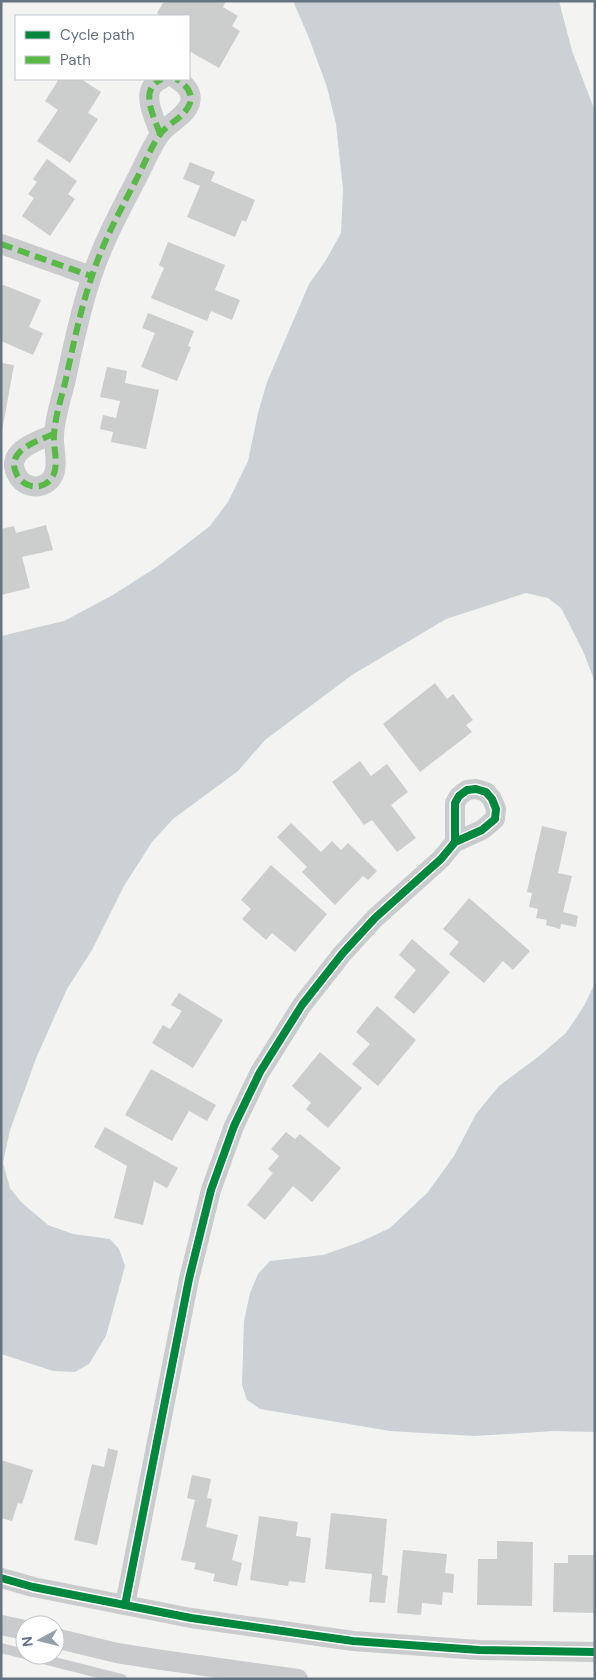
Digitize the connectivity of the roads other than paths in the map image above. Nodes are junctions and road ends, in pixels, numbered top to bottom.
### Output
1 (159, 80) edge
2 (178, 80) edge
3 (160, 134) junction
4 (1, 244) edge
5 (91, 276) junction
6 (54, 434) dead end
7 (455, 842) dead end
8 (1, 1578) edge
9 (125, 1605) junction
10 (1, 1625) edge
11 (15, 1628) edge
12 (65, 1640) edge
13 (1, 1648) edge
14 (15, 1652) edge
15 (595, 1652) edge
16 (65, 1665) edge
17 (122, 1679) edge
18 (298, 1679) edge

1 - 3 street
2 - 3 street
3 - 5 street
4 - 5 street
5 - 6 street
7 - 9 street
8 - 9 street
9 - 15 street
10 - 11 street
12 - 18 street
13 - 14 lane
16 - 17 lane

